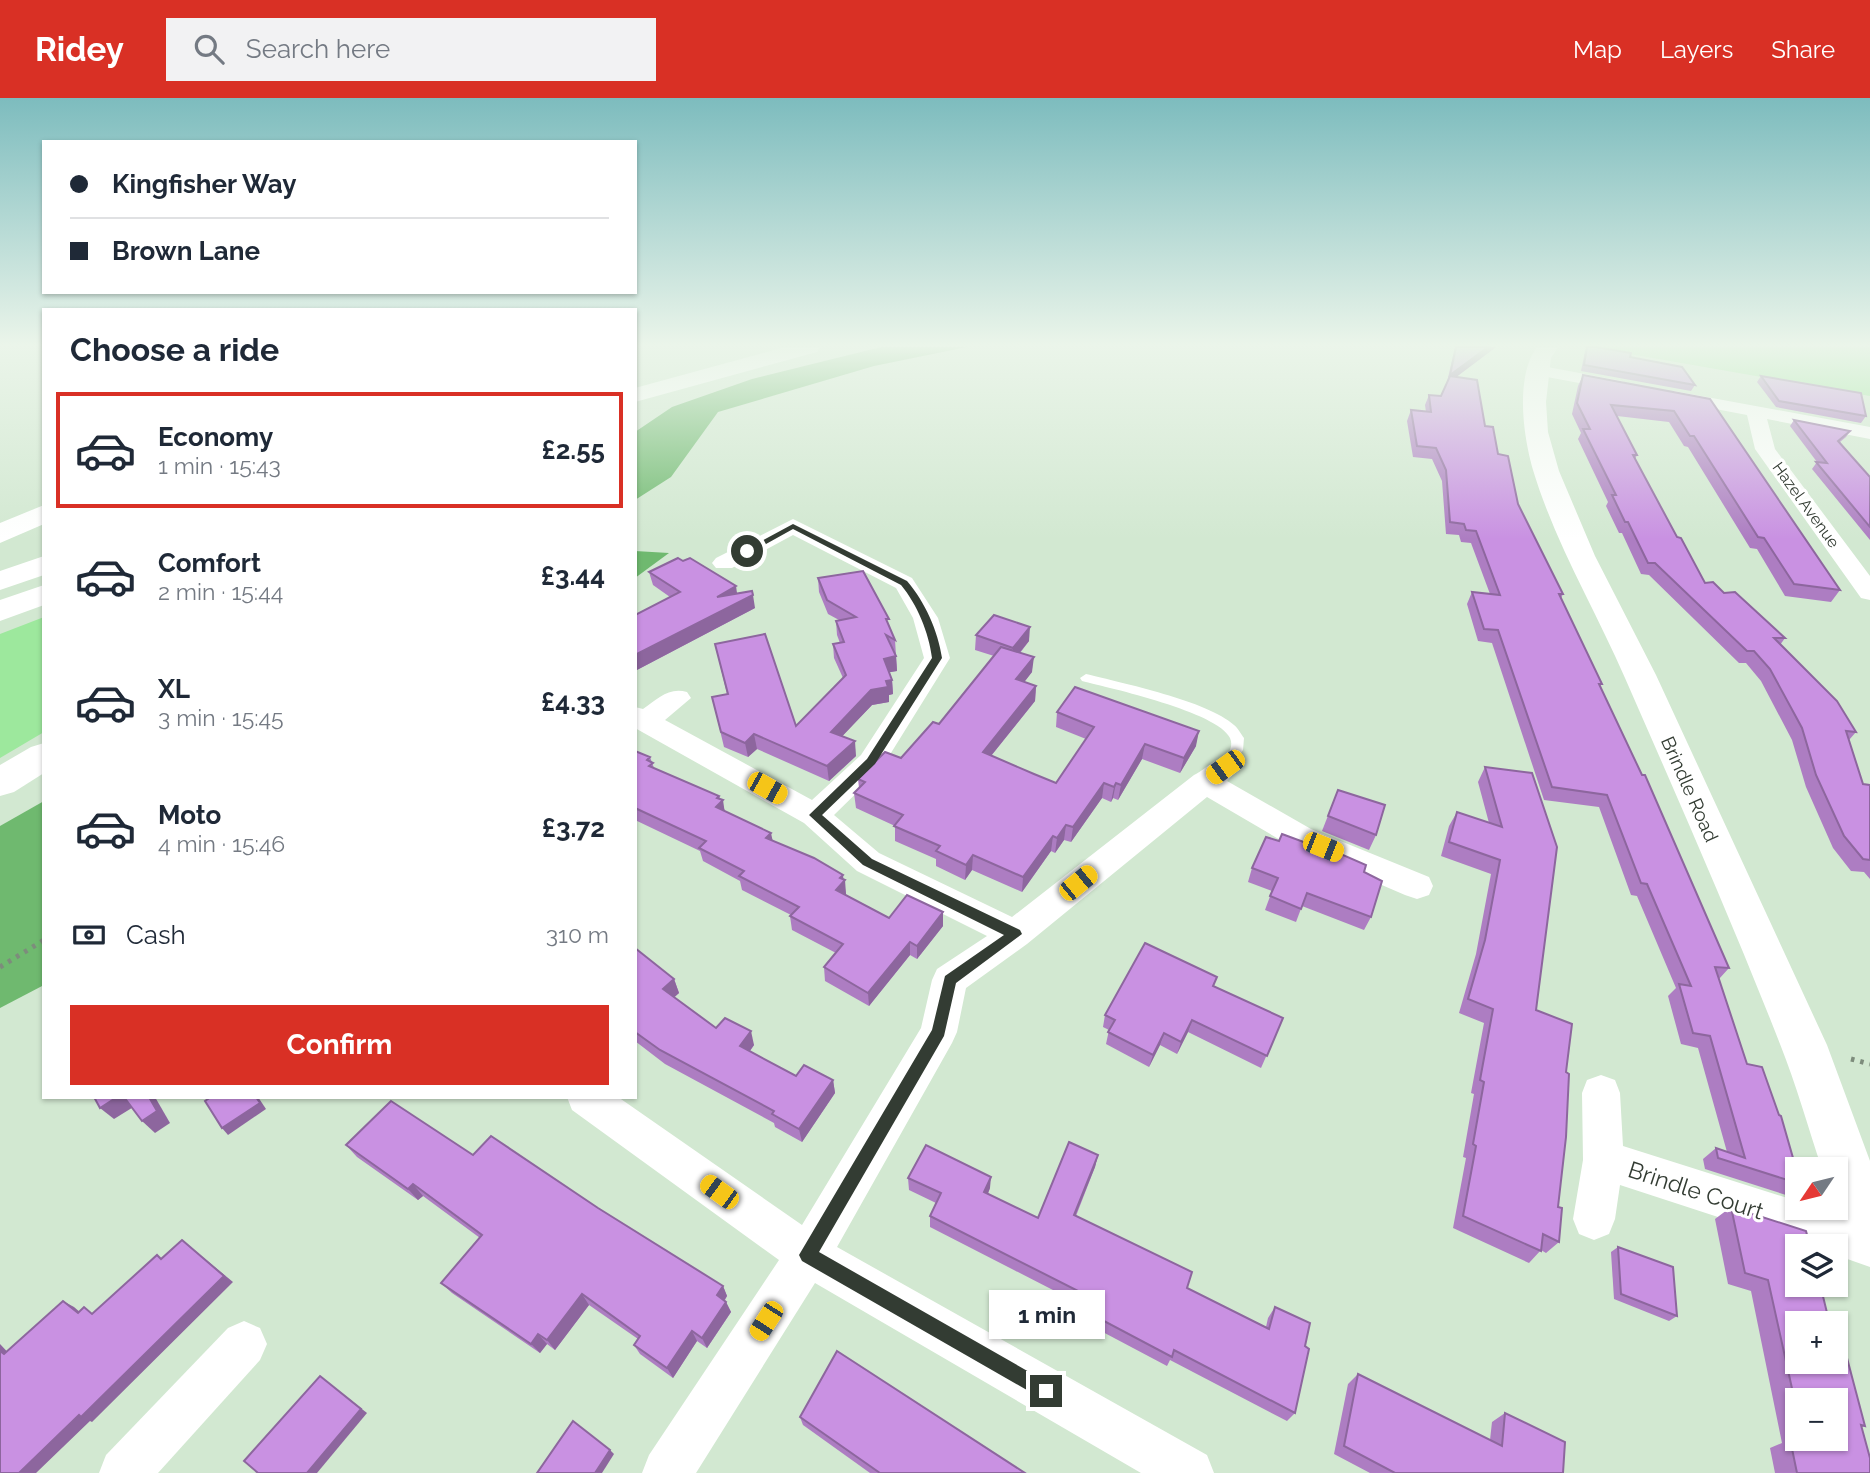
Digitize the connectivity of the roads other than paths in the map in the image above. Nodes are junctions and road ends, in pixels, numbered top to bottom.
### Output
1 (1535, 411) edge
2 (1755, 411) joint
3 (1870, 433) edge
4 (42, 514) edge
5 (0, 534) edge
6 (724, 563) dead end
7 (42, 566) edge
8 (0, 581) edge
9 (1870, 593) edge
10 (42, 595) edge
11 (950, 608) dead end
12 (0, 611) edge
13 (923, 613) junction
14 (1086, 678) dead end
15 (677, 698) dead end
16 (641, 718) edge
17 (42, 757) edge
18 (1214, 774) junction
19 (0, 782) edge
20 (815, 815) junction
21 (1418, 886) dead end
22 (1015, 934) junction
23 (1601, 1093) dead end
24 (589, 1099) edge
25 (1603, 1160) junction
26 (1594, 1219) dead end
27 (1870, 1232) edge
28 (1870, 1245) edge
29 (808, 1255) junction
30 (244, 1344) dead end
31 (124, 1473) edge
32 (667, 1473) edge
33 (1189, 1473) edge

1 - 27 street, Brindle Road
2 - 3 street
2 - 9 street, Hazel Avenue
4 - 5 highway
6 - 13 street
7 - 8 highway
10 - 12 highway
11 - 13 street
13 - 20 street
14 - 18 lane
15 - 16 street
16 - 20 street
17 - 19 highway
18 - 21 street
18 - 22 street
20 - 22 street
22 - 29 street
23 - 25 street, Brindle Court
24 - 29 street
25 - 26 street, Brindle Court
25 - 28 street, Brindle Court
29 - 32 street
29 - 33 street
30 - 31 street

